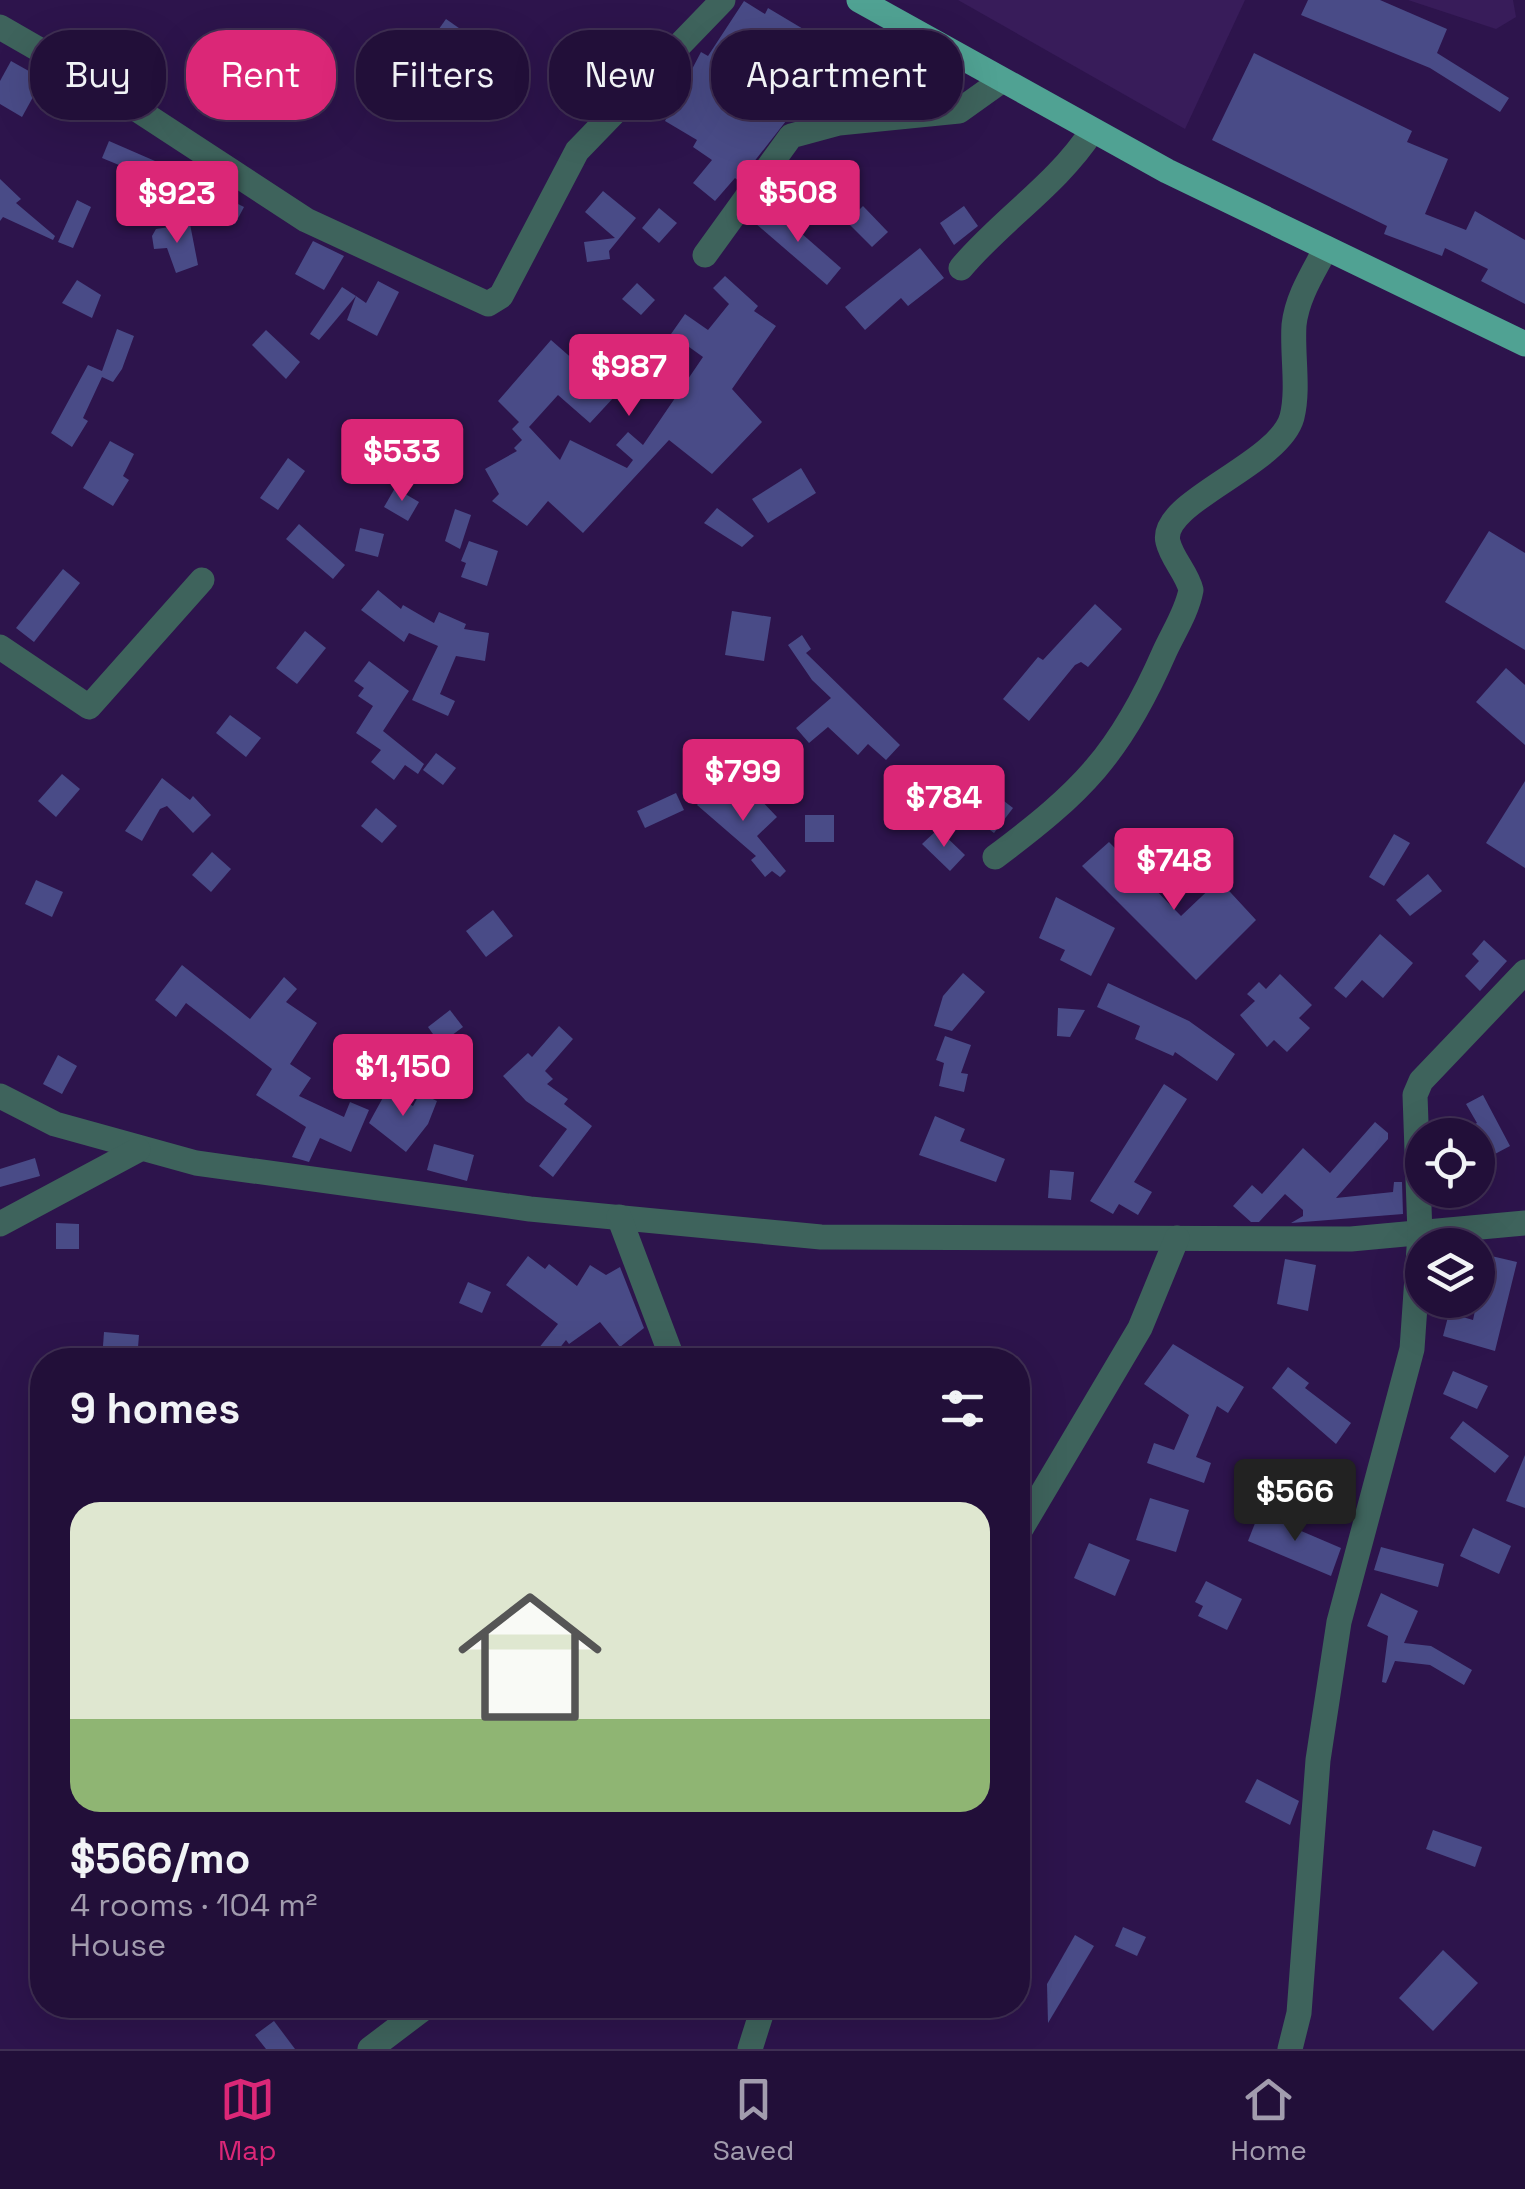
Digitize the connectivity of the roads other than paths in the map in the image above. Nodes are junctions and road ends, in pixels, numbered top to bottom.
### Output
1 (723, 0) edge
2 (859, 0) edge
3 (0, 27) edge
4 (1000, 80) junction
5 (1092, 131) junction
6 (1326, 248) junction
7 (706, 255) dead end
8 (961, 268) dead end
9 (1525, 344) edge
10 (202, 580) dead end
11 (0, 647) edge
12 (995, 857) dead end
13 (1525, 972) edge
14 (0, 1096) edge
15 (138, 1150) junction
16 (619, 1218) junction
17 (1525, 1223) edge
18 (0, 1224) edge
19 (1420, 1228) edge
20 (1477, 1228) edge
21 (1405, 1235) edge
22 (1176, 1238) junction
23 (1414, 1318) edge
24 (668, 1348) edge
25 (1030, 1514) edge
26 (411, 2018) edge
27 (760, 2018) edge
28 (370, 2049) edge
29 (750, 2049) edge
30 (1290, 2049) edge

1 - 3 street
2 - 4 main road
4 - 5 main road
4 - 7 street
5 - 6 main road
5 - 8 street
6 - 9 main road
6 - 12 street
10 - 11 street
13 - 19 street
14 - 15 street
15 - 16 street
15 - 18 street
16 - 22 street
16 - 24 street
17 - 20 street
21 - 22 street
22 - 25 street
23 - 30 street
26 - 28 street
27 - 29 street

